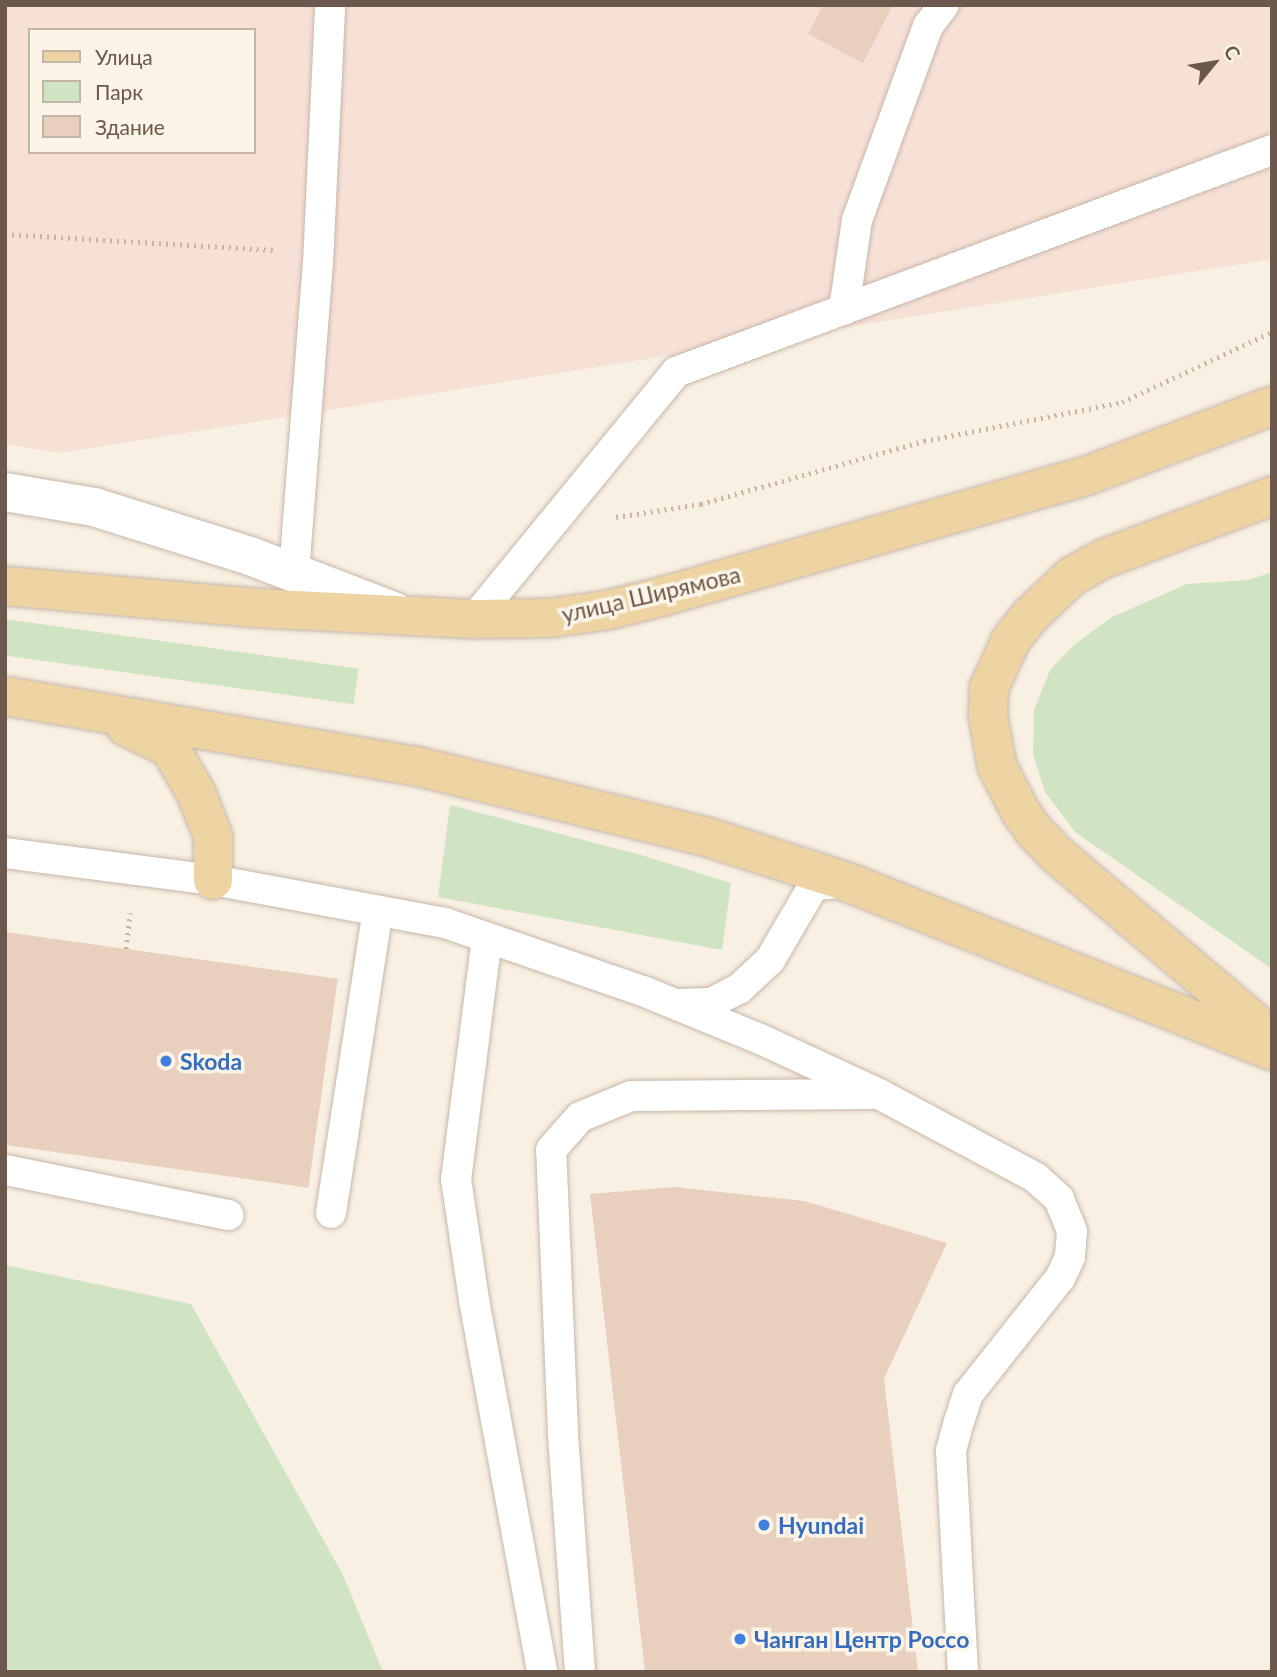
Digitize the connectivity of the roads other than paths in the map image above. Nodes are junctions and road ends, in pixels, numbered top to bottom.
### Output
1 (330, 5) edge
2 (933, 12) edge
3 (1272, 150) edge
4 (844, 310) junction
5 (1272, 406) edge
6 (5, 492) edge
7 (1272, 496) edge
8 (294, 573) junction
9 (5, 586) edge
10 (401, 614) junction
11 (474, 620) junction
12 (16, 697) edge
13 (5, 853) edge
14 (213, 880) junction
15 (850, 883) junction
16 (378, 911) junction
17 (487, 938) junction
18 (677, 1004) junction
19 (1272, 1037) edge
20 (1272, 1051) edge
21 (879, 1094) junction
22 (5, 1170) edge
23 (331, 1213) dead end
24 (229, 1215) dead end
25 (542, 1672) edge
26 (580, 1672) edge
27 (963, 1672) edge

1 - 8 lane
2 - 4 lane
3 - 4 lane
4 - 11 lane
5 - 11 main road, улица Ширямова
6 - 8 main road
7 - 19 main road
8 - 10 main road
9 - 10 main road, улица Ширямова
10 - 11 main road, улица Ширямова
12 - 14 main road
12 - 15 main road
13 - 14 lane
14 - 16 lane
15 - 18 lane
15 - 20 main road
16 - 17 lane
16 - 23 lane
17 - 18 lane
17 - 25 lane
18 - 21 lane
21 - 26 lane
21 - 27 lane
22 - 24 lane

